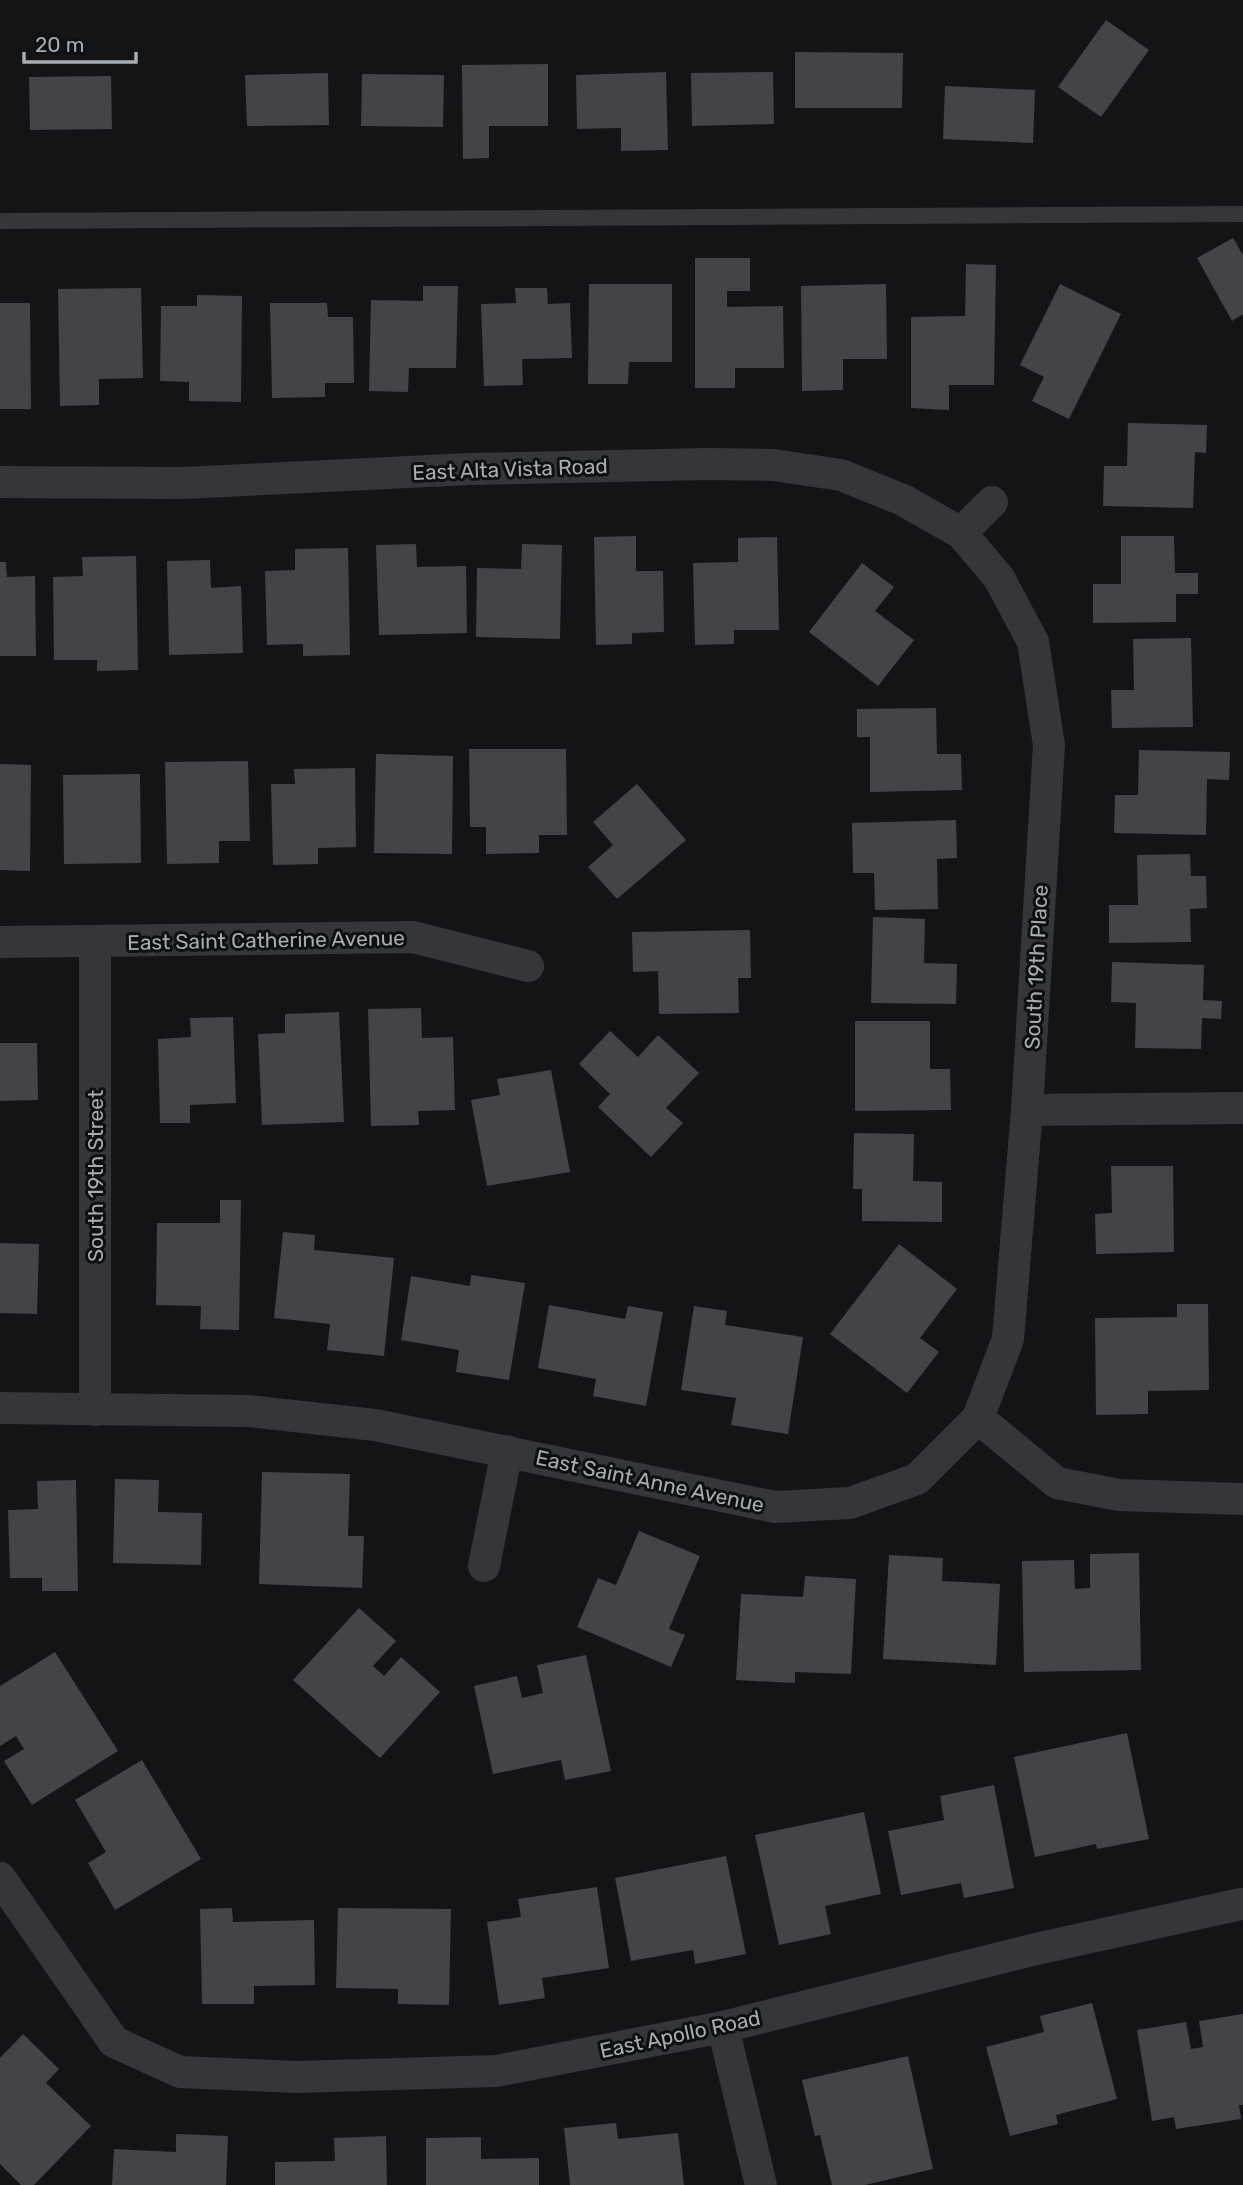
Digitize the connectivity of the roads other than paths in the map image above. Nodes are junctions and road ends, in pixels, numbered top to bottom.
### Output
1 (1243, 214) edge
2 (0, 220) edge
3 (0, 482) edge
4 (992, 502) dead end
5 (961, 533) junction
6 (0, 942) edge
7 (95, 942) junction
8 (528, 967) dead end
9 (1243, 1108) edge
10 (1027, 1110) junction
11 (0, 1408) edge
12 (95, 1409) junction
13 (978, 1418) junction
14 (507, 1451) junction
15 (1243, 1499) edge
16 (484, 1566) dead end
17 (0, 1878) edge
18 (1241, 1904) dead end
19 (723, 2027) junction
20 (761, 2185) edge

1 - 2 lane
3 - 5 street, East Alta Vista Road
4 - 5 street
5 - 10 street, South 19th Place
6 - 7 street, East Saint Catherine Avenue
7 - 8 street, East Saint Catherine Avenue
7 - 12 street, South 19th Street
9 - 10 street
10 - 13 street, South 19th Place
11 - 12 street, East Saint Anne Avenue
12 - 14 street, East Saint Anne Avenue
13 - 14 street, East Saint Anne Avenue
13 - 15 street
14 - 16 street, East Saint Anne Avenue
17 - 19 street, East Apollo Road
18 - 19 street, East Apollo Road
19 - 20 street

